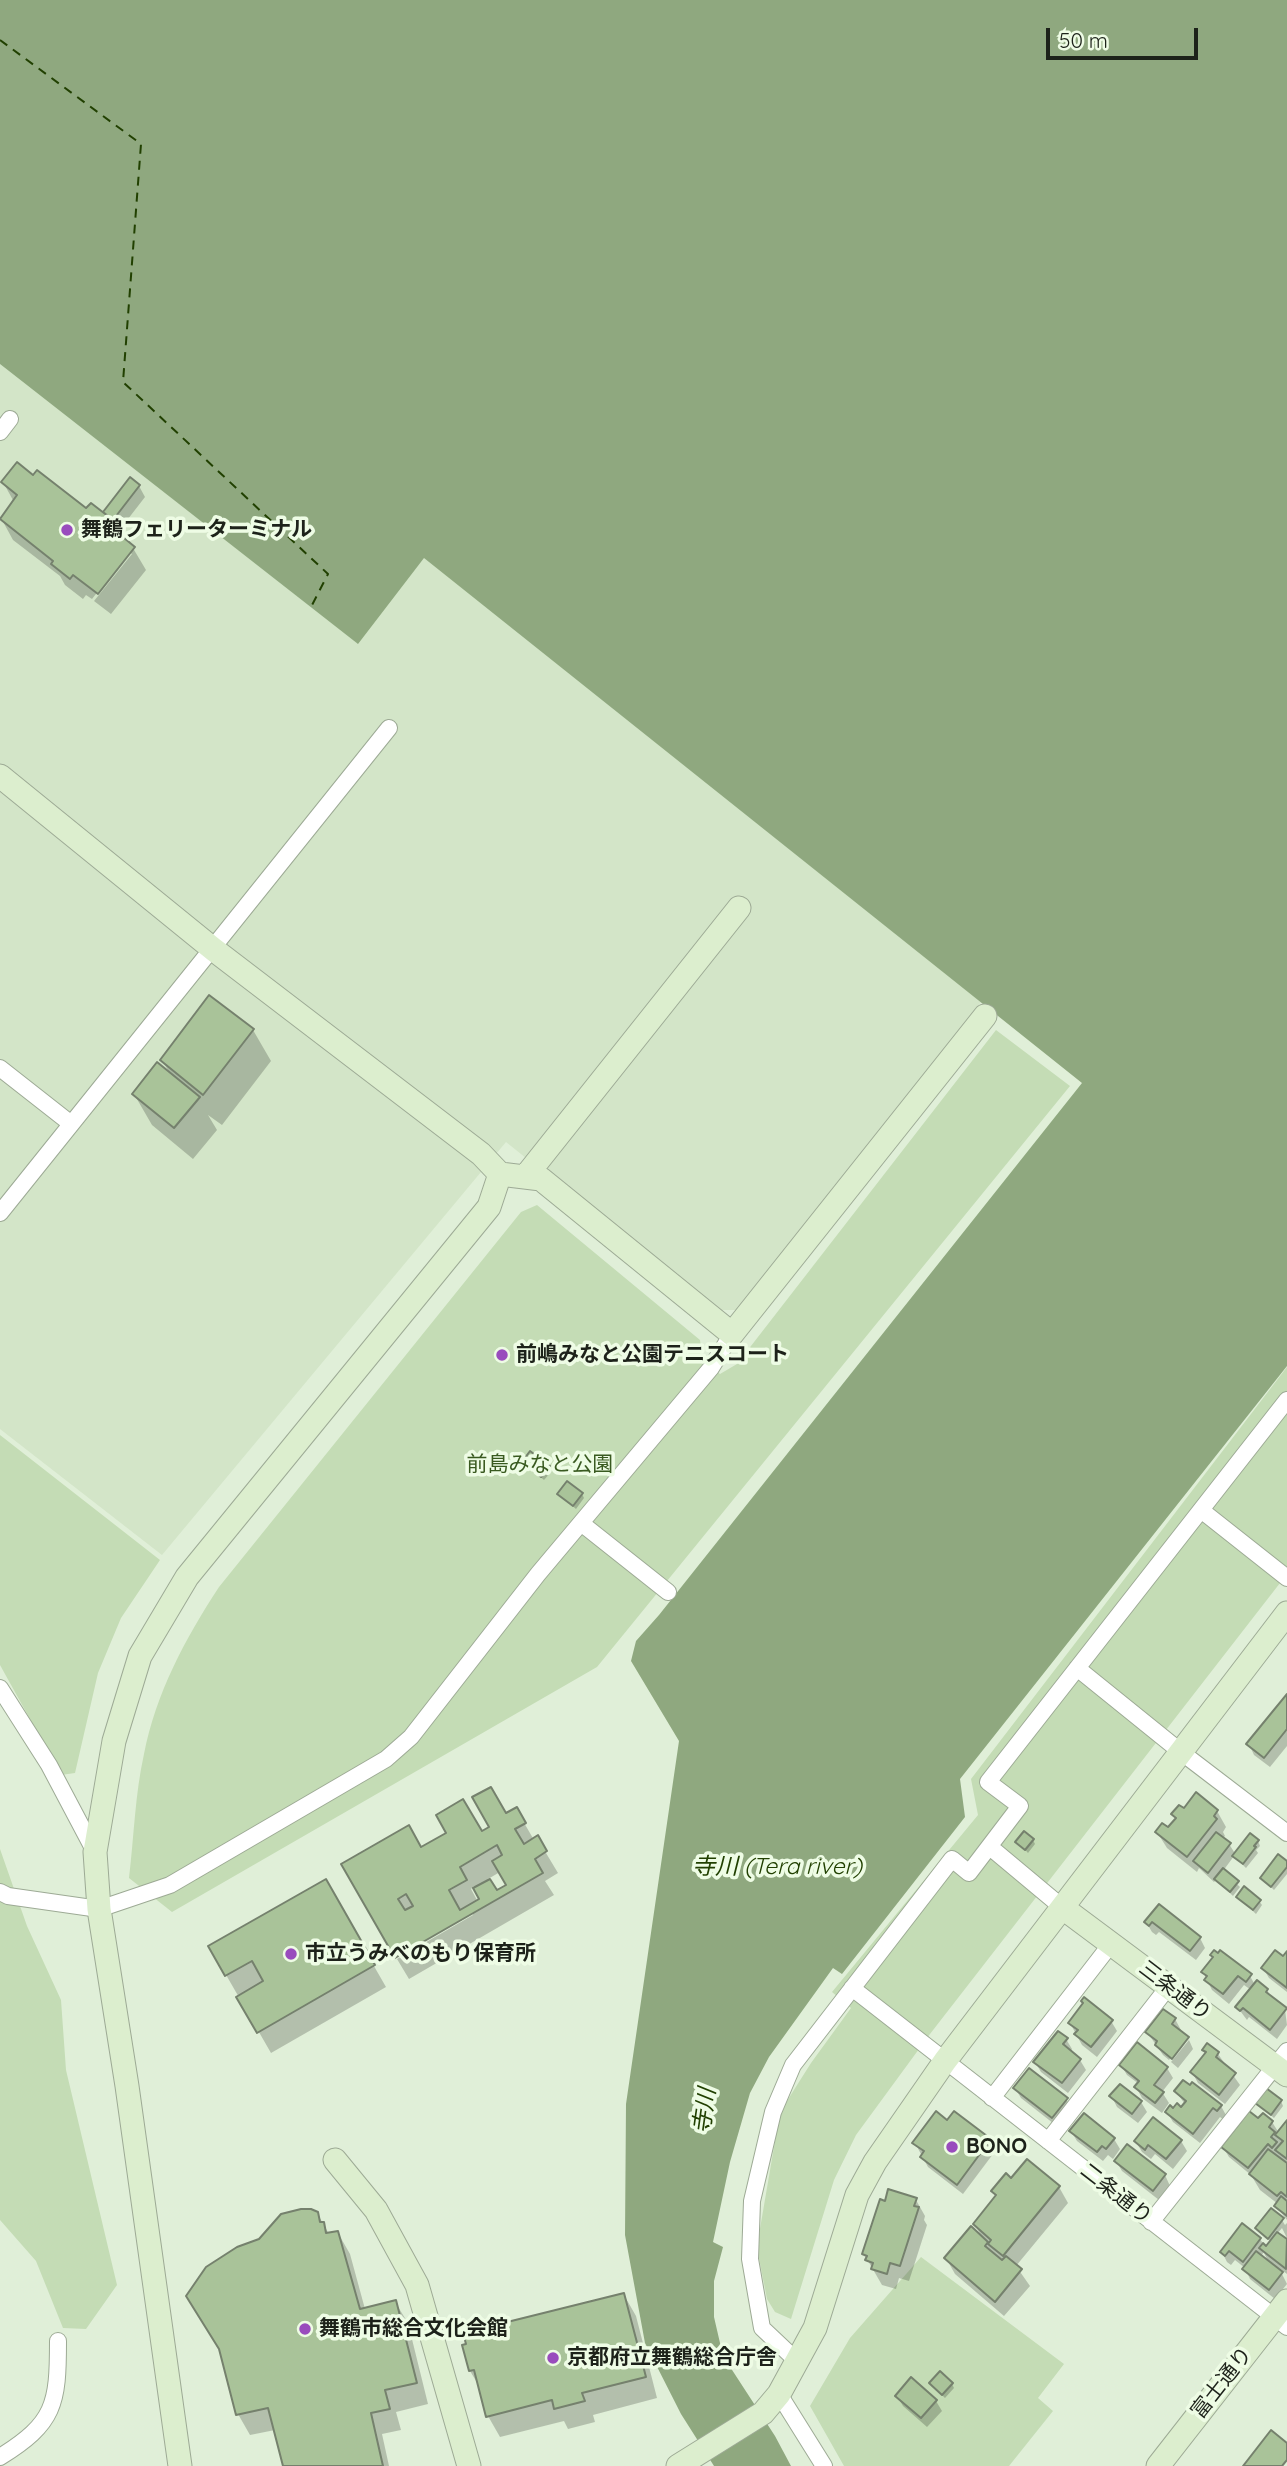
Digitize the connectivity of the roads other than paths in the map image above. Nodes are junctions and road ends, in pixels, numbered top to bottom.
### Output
1 (388, 728) dead end
2 (0, 776) edge
3 (739, 908) dead end
4 (213, 949) junction
5 (985, 1016) dead end
6 (0, 1068) edge
7 (70, 1123) junction
8 (500, 1174) junction
9 (525, 1177) junction
10 (0, 1213) edge
11 (732, 1334) junction
12 (1287, 1400) edge
13 (1201, 1510) junction
14 (581, 1523) junction
15 (1287, 1578) edge
16 (668, 1592) dead end
17 (1287, 1613) edge
18 (1077, 1668) junction
19 (0, 1688) edge
20 (1181, 1752) junction
21 (1287, 1833) edge
22 (990, 1847) junction
23 (95, 1852) junction
24 (0, 1892) edge
25 (1063, 1908) junction
26 (99, 1909) junction
27 (1111, 1944) junction
28 (1169, 1986) junction
29 (852, 1988) junction
30 (945, 2061) junction
31 (1283, 2064) edge
32 (992, 2098) junction
33 (1048, 2141) junction
34 (335, 2160) dead end
35 (1151, 2221) junction
36 (1283, 2315) edge
37 (58, 2341) dead end
38 (798, 2362) junction
39 (779, 2394) junction
40 (0, 2456) edge
41 (688, 2460) edge
42 (1163, 2464) edge
43 (180, 2466) edge
44 (469, 2466) edge
45 (824, 2466) edge

1 - 4 street
2 - 4 street
3 - 9 street
4 - 7 street
4 - 8 street
5 - 11 street
6 - 7 street
7 - 10 street
8 - 9 street
8 - 23 street
9 - 11 street
11 - 14 street
12 - 13 street
13 - 15 street
13 - 18 street
14 - 16 street
14 - 26 street
17 - 20 street
18 - 20 street
18 - 22 street
19 - 23 street
20 - 21 street
20 - 25 street
22 - 25 street
22 - 29 street
23 - 26 street
24 - 26 street
25 - 27 street, 三条通り
25 - 30 street
26 - 43 street
27 - 28 street, 三条通り
27 - 32 street
28 - 31 street, 三条通り
28 - 33 street
29 - 30 street, 二条通り
29 - 38 street
30 - 32 street, 二条通り
30 - 38 street
31 - 35 street
32 - 33 street, 二条通り
33 - 35 street, 二条通り
34 - 44 street
35 - 36 street, 二条通り
36 - 42 street, 富士通り
37 - 40 street
38 - 39 street
39 - 41 street
39 - 45 street

